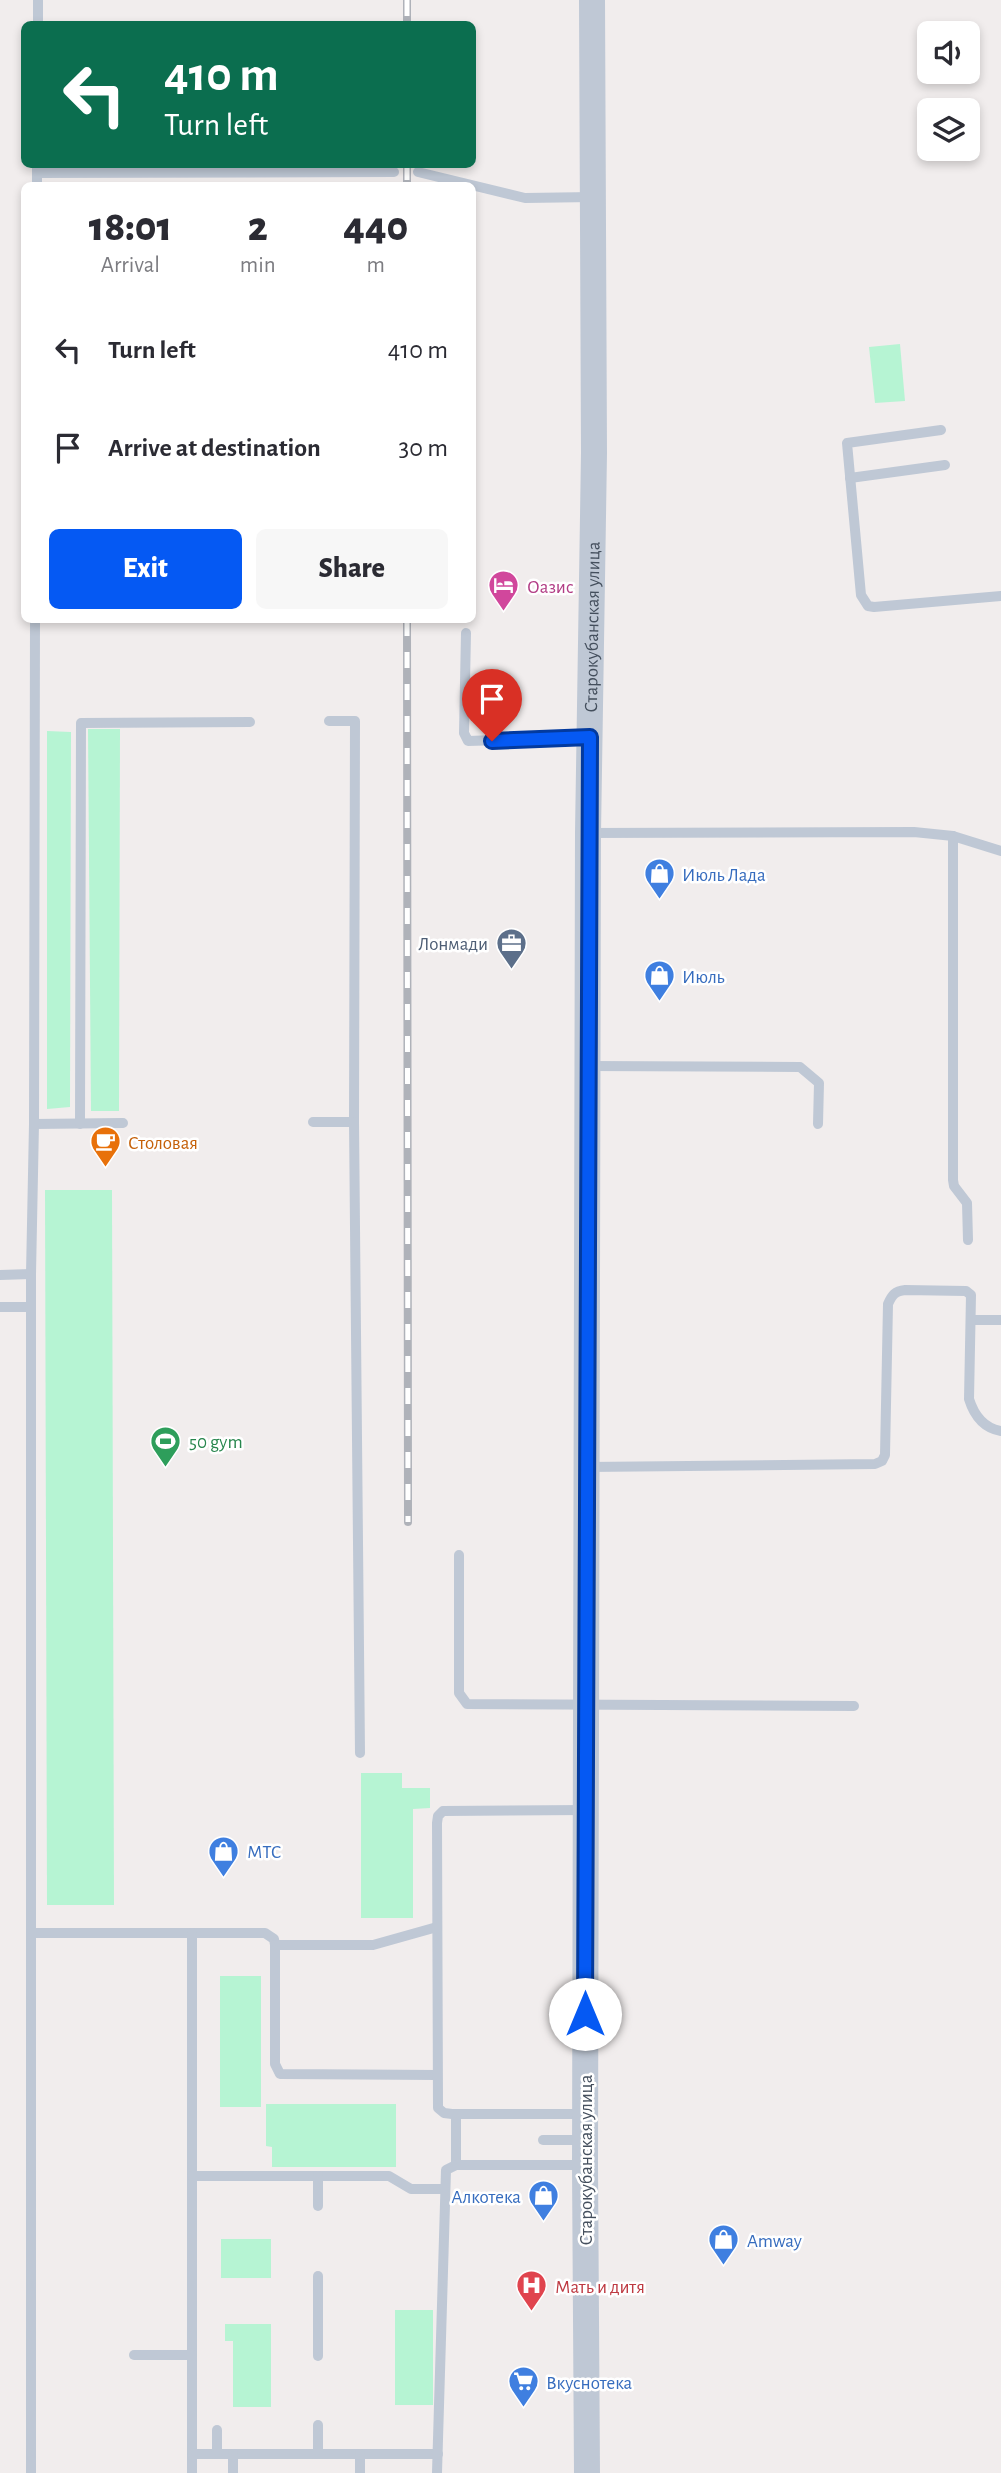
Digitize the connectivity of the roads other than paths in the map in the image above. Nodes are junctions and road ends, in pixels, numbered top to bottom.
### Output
1 (38, 0) edge
2 (592, 0) edge
3 (37, 21) edge
4 (37, 169) edge
5 (394, 172) dead end
6 (418, 172) dead end
7 (459, 182) edge
8 (476, 186) edge
9 (593, 197) junction
10 (941, 430) dead end
11 (945, 465) dead end
12 (850, 478) junction
13 (1001, 596) edge
14 (36, 623) edge
15 (466, 633) dead end
16 (329, 721) dead end
17 (250, 722) dead end
18 (590, 737) junction
19 (588, 833) junction
20 (953, 836) junction
21 (1001, 851) edge
22 (588, 1066) junction
23 (313, 1122) dead end
24 (354, 1122) junction
25 (123, 1123) dead end
26 (80, 1124) junction
27 (818, 1124) dead end
28 (34, 1125) junction
29 (968, 1240) dead end
30 (31, 1274) junction
31 (0, 1275) edge
32 (0, 1307) edge
33 (31, 1307) junction
34 (971, 1320) junction
35 (1001, 1320) edge
36 (1001, 1431) edge
37 (587, 1467) junction
38 (459, 1555) dead end
39 (586, 1706) junction
40 (854, 1706) dead end
41 (360, 1754) dead end
42 (586, 1810) junction
43 (437, 1927) junction
44 (31, 1933) junction
45 (192, 1933) junction
46 (275, 1945) junction
47 (437, 2075) junction
48 (456, 2114) junction
49 (543, 2140) dead end
50 (585, 2140) junction
51 (456, 2165) junction
52 (192, 2176) junction
53 (318, 2176) junction
54 (445, 2189) junction
55 (318, 2206) dead end
56 (318, 2276) dead end
57 (134, 2355) dead end
58 (192, 2355) junction
59 (318, 2356) dead end
60 (318, 2425) dead end
61 (217, 2430) dead end
62 (192, 2454) junction
63 (217, 2454) junction
64 (233, 2454) junction
65 (318, 2454) junction
66 (360, 2454) junction
67 (438, 2454) junction
68 (31, 2473) edge
69 (192, 2473) edge
70 (233, 2473) edge
71 (360, 2473) edge
72 (437, 2473) edge
73 (586, 2473) edge

1 - 3 lane
2 - 9 street, Старокубанская улица
4 - 5 lane
6 - 7 lane
8 - 9 lane
9 - 18 street, Старокубанская улица
10 - 12 lane
11 - 12 lane
12 - 13 lane
14 - 28 lane
15 - 18 lane
16 - 24 lane
17 - 26 lane
18 - 19 street, Старокубанская улица
19 - 20 lane
19 - 22 street, Старокубанская улица
20 - 21 lane
20 - 29 lane
22 - 27 lane
22 - 37 street, Старокубанская улица
23 - 24 lane
24 - 41 lane
25 - 26 lane
26 - 28 lane
28 - 30 lane
30 - 31 lane
30 - 33 lane
32 - 33 lane
33 - 44 lane
34 - 35 lane
34 - 36 lane
34 - 37 lane
37 - 39 street, Старокубанская улица
38 - 39 lane
39 - 40 lane
39 - 42 street, Старокубанская улица
42 - 43 lane
42 - 50 street, Старокубанская улица
43 - 46 lane
43 - 47 lane
44 - 45 lane
44 - 68 lane
45 - 46 lane
45 - 52 lane
46 - 47 lane
47 - 48 lane
48 - 50 lane
48 - 51 lane
49 - 50 lane
50 - 51 lane
50 - 73 street, Старокубанская улица
51 - 54 lane
52 - 53 lane
52 - 58 lane
53 - 54 lane
53 - 55 lane
54 - 67 lane
56 - 59 lane
57 - 58 lane
58 - 62 lane
60 - 65 lane
61 - 63 lane
62 - 63 lane
62 - 69 lane
63 - 64 lane
64 - 65 lane
64 - 70 lane
65 - 66 lane
66 - 67 lane
66 - 71 lane
67 - 72 lane

